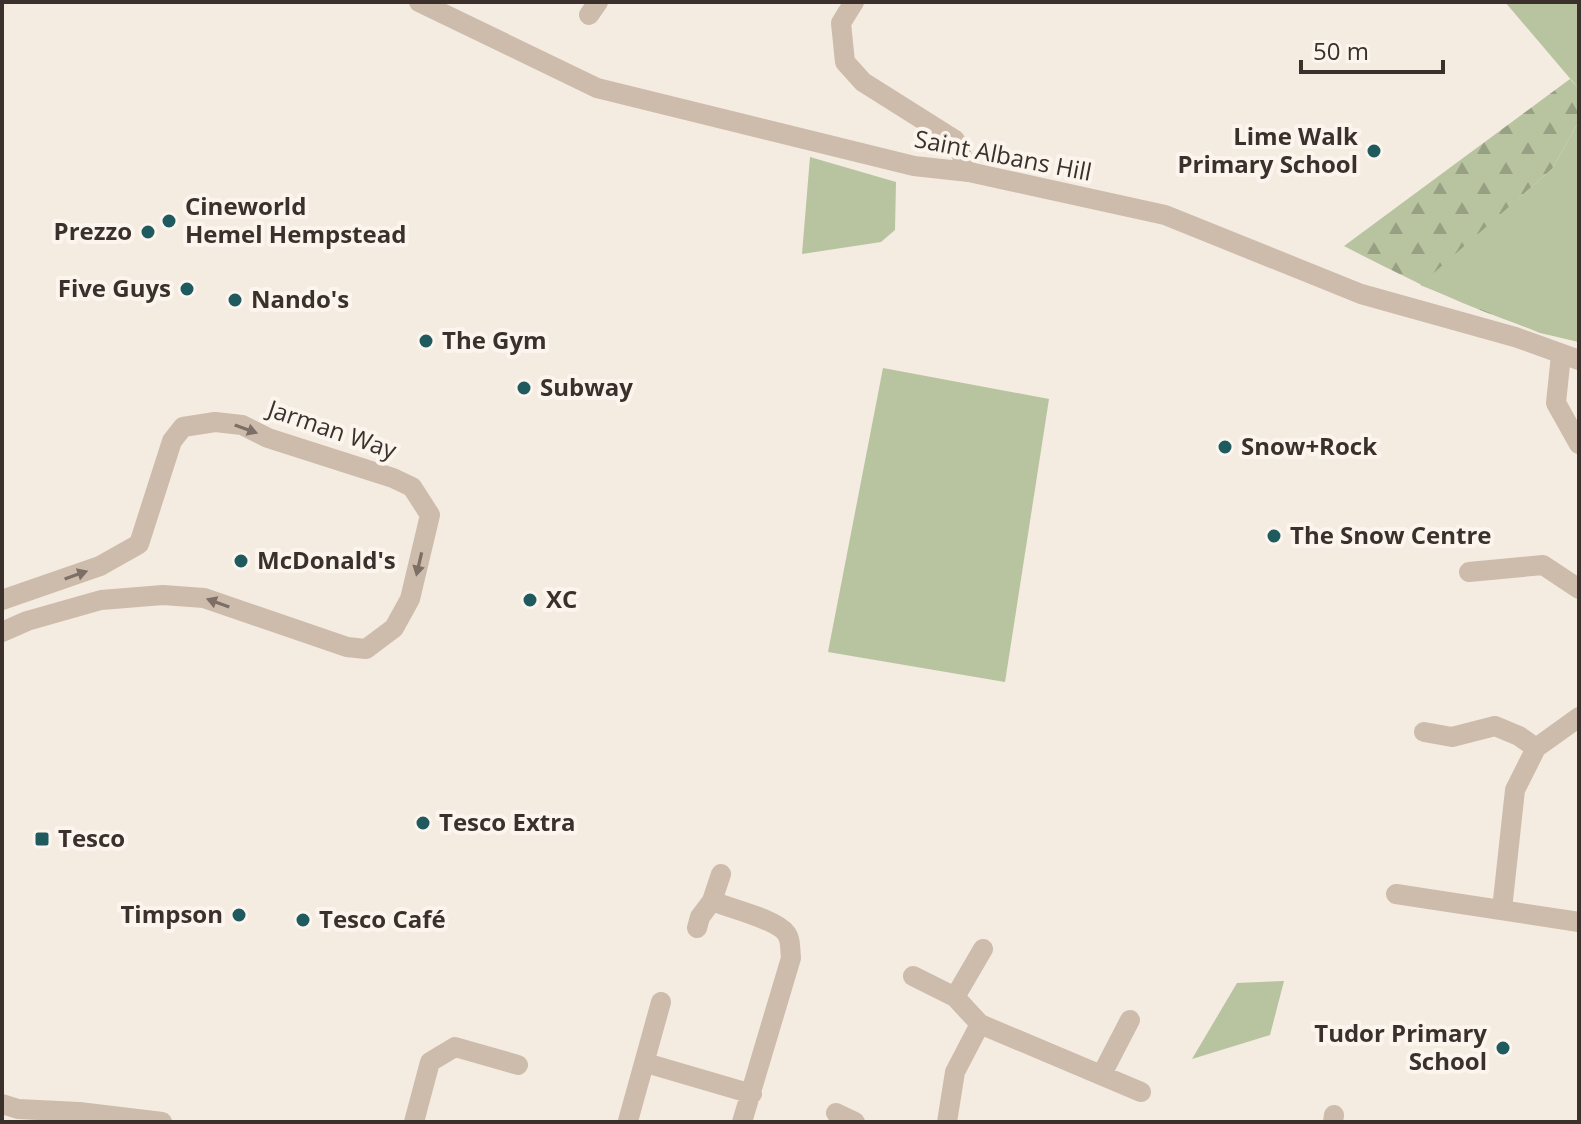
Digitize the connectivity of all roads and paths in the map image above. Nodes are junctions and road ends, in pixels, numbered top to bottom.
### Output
1 (419, 2) edge
2 (854, 2) edge
3 (969, 172) junction
4 (1570, 358) edge
5 (1579, 444) edge
6 (1469, 572) dead end
7 (1579, 589) edge
8 (2, 600) edge
9 (2, 632) edge
10 (1579, 717) edge
11 (1424, 732) dead end
12 (1536, 748) junction
13 (721, 874) dead end
14 (1396, 894) dead end
15 (712, 901) junction
16 (1502, 909) junction
17 (1579, 922) edge
18 (697, 928) dead end
19 (983, 949) dead end
20 (913, 976) dead end
21 (955, 997) junction
22 (661, 1002) dead end
23 (1130, 1020) dead end
24 (980, 1024) junction
25 (646, 1063) junction
26 (518, 1065) dead end
27 (1102, 1074) junction
28 (1141, 1092) dead end
29 (752, 1094) junction
30 (2, 1104) edge
31 (79, 1112) junction
32 (628, 1121) edge
33 (57, 1122) edge
34 (162, 1122) edge
35 (414, 1122) edge
36 (742, 1122) edge
37 (947, 1122) edge

1 - 3 street, Saint Albans Hill
2 - 3 street
3 - 4 street, Saint Albans Hill
4 - 5 street
6 - 7 street
8 -> 9 street, Jarman Way
10 - 12 street
11 - 12 street
12 - 16 street
13 - 15 street
14 - 16 street
15 - 18 street
15 - 29 street
16 - 17 street
19 - 21 street
20 - 21 street
21 - 24 street
22 - 25 street
23 - 27 street
24 - 27 street
24 - 37 street
25 - 29 street
25 - 32 street
26 - 35 street
27 - 28 street
29 - 36 street
30 - 31 street
31 - 33 street
31 - 34 street

